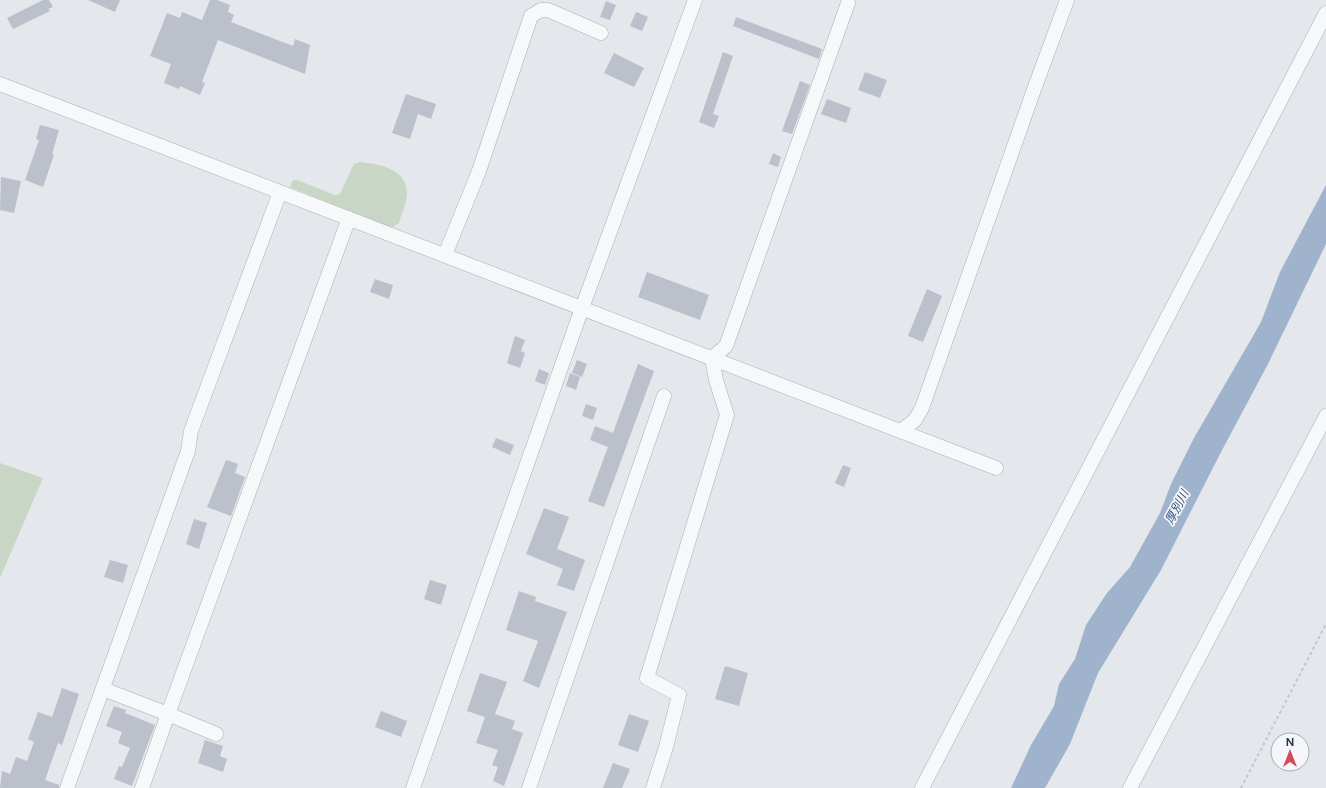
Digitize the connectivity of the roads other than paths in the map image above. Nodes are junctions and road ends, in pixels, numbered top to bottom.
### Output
1 (695, 0) edge
2 (1067, 0) edge
3 (848, 2) dead end
4 (1326, 13) edge
5 (601, 33) dead end
6 (0, 84) edge
7 (280, 192) junction
8 (348, 218) junction
9 (446, 255) junction
10 (582, 308) junction
11 (712, 358) junction
12 (664, 396) dead end
13 (1326, 416) edge
14 (901, 431) junction
15 (996, 468) dead end
16 (103, 688) junction
17 (168, 714) junction
18 (216, 734) dead end
19 (67, 788) edge
20 (142, 788) edge
21 (413, 788) edge
22 (529, 788) edge
23 (653, 788) edge
24 (922, 788) edge
25 (1130, 788) edge

1 - 10 street
2 - 14 street
3 - 11 street
4 - 24 street
5 - 9 street
6 - 7 street
7 - 8 street
7 - 16 street
8 - 9 street
8 - 17 street
9 - 10 street
10 - 11 street
10 - 21 street
11 - 14 street
11 - 23 street
12 - 22 street
13 - 25 street
14 - 15 street
16 - 17 street
16 - 19 street
17 - 18 street
17 - 20 street

